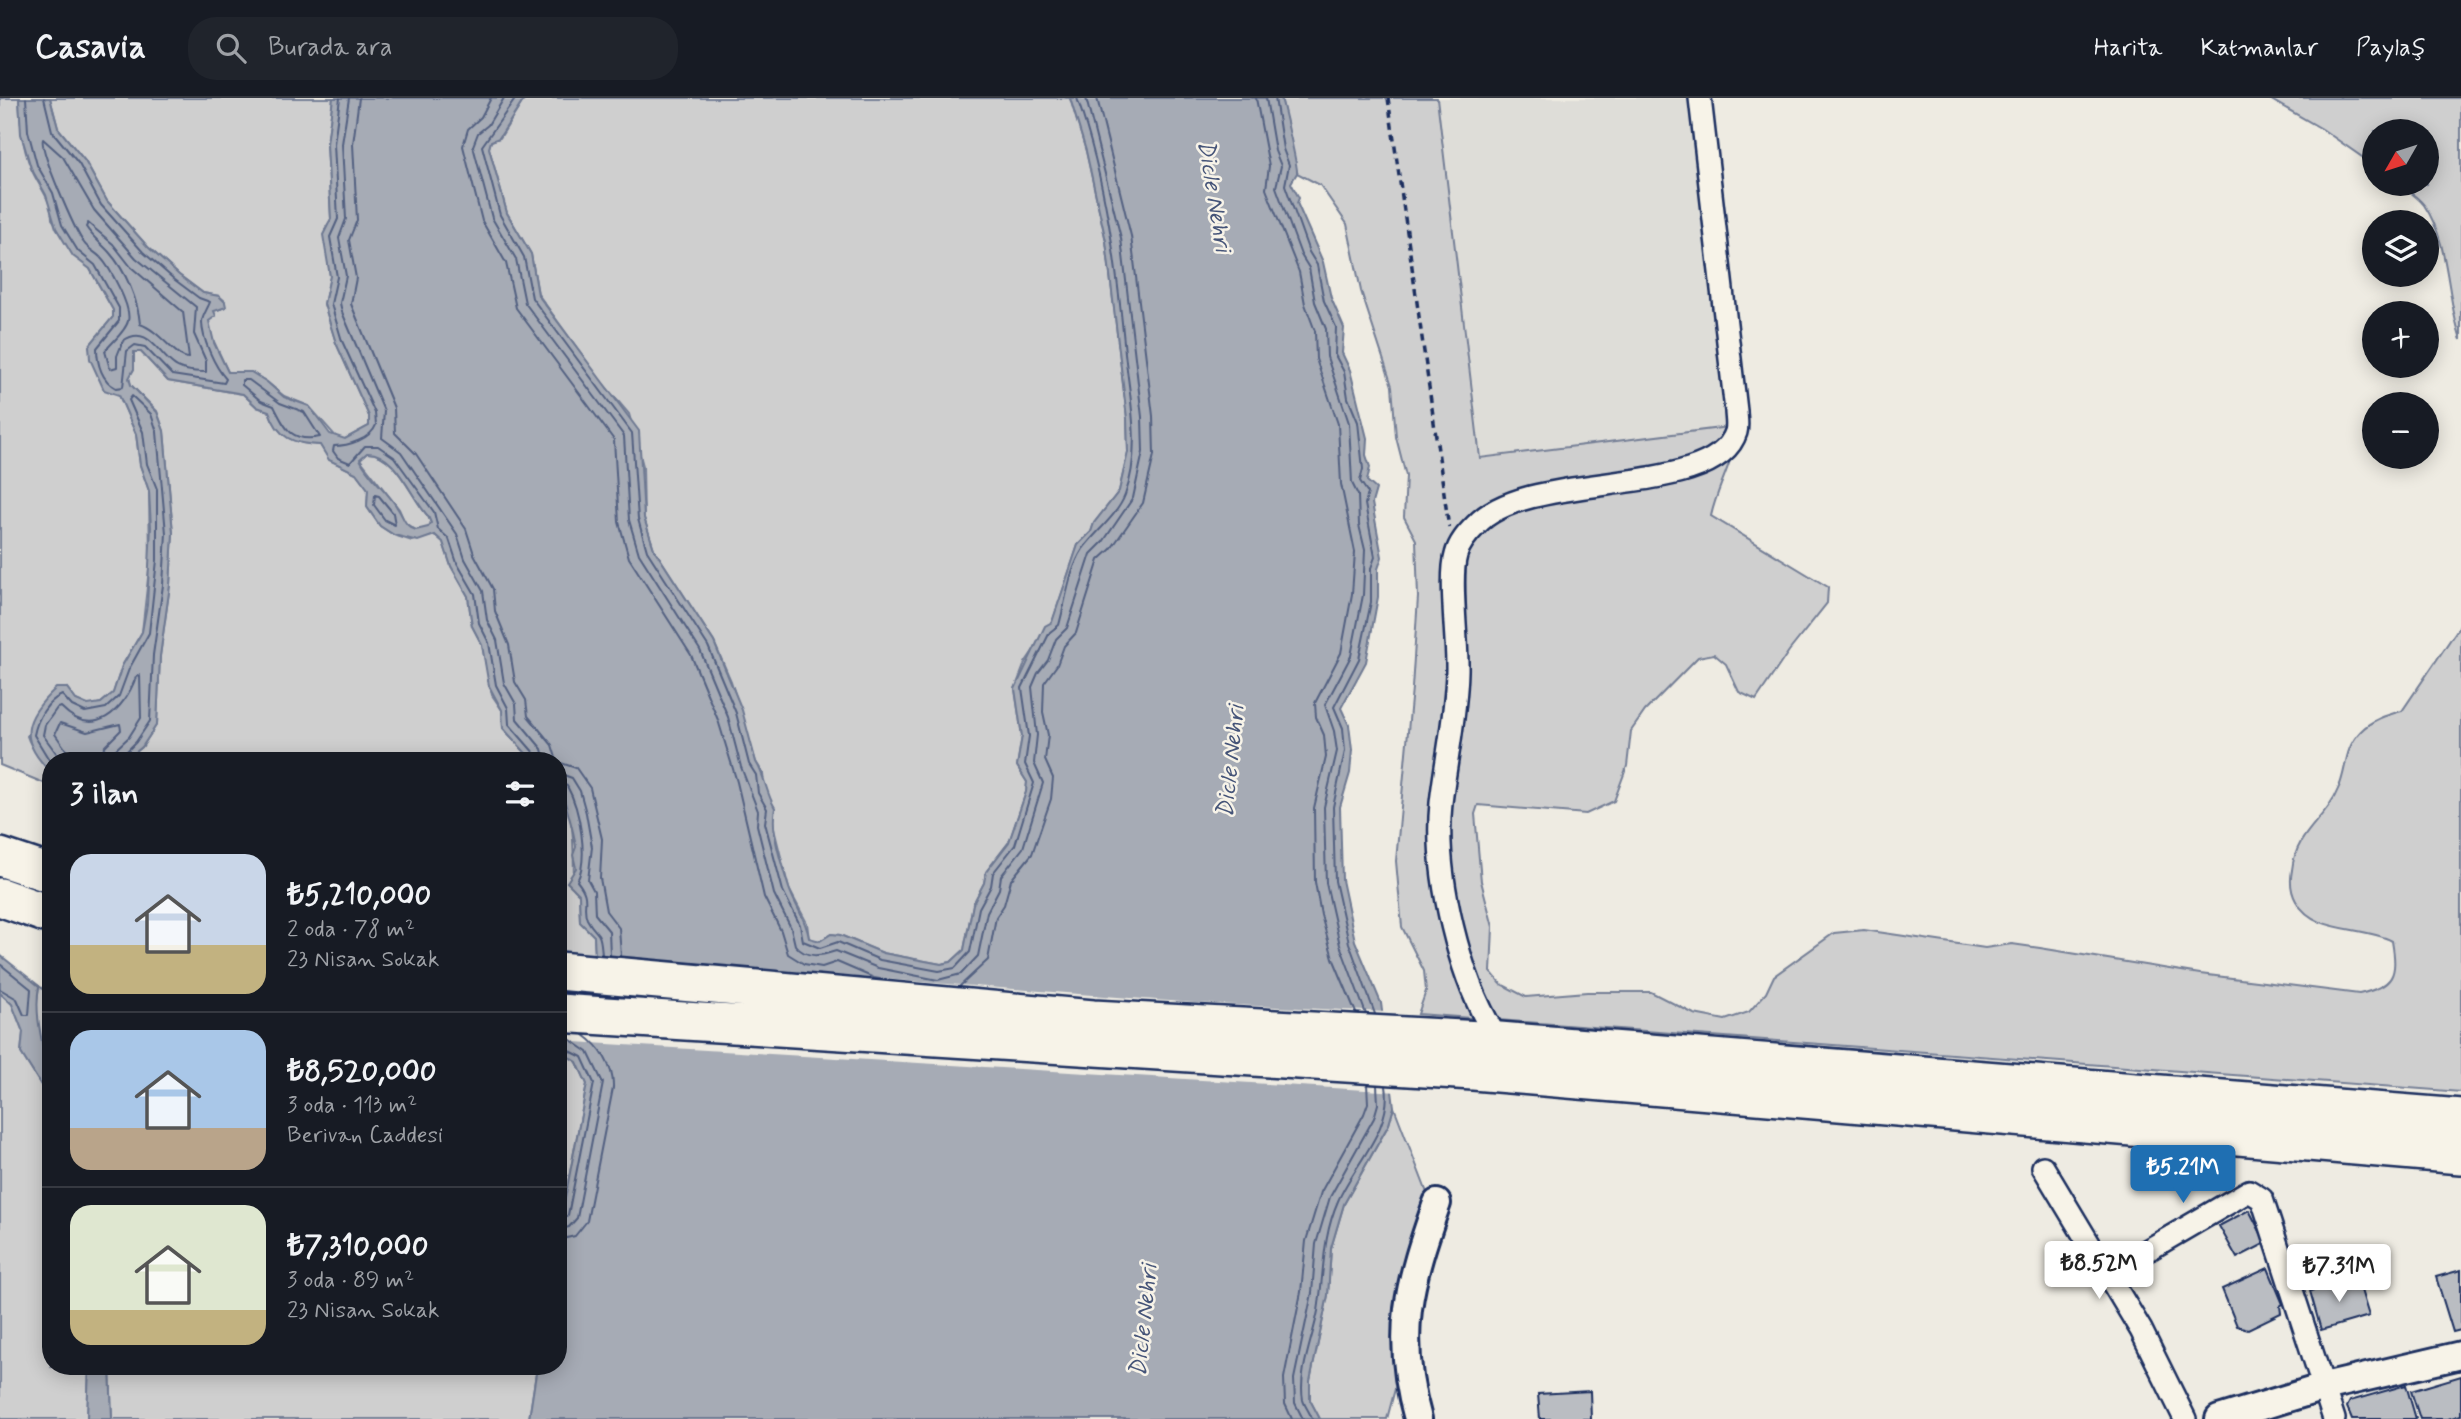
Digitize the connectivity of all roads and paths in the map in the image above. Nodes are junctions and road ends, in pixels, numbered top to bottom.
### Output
1 (1388, 98) edge
2 (1700, 98) edge
3 (1455, 557) junction
4 (0, 857) edge
5 (42, 871) edge
6 (0, 897) edge
7 (42, 912) edge
8 (567, 972) edge
9 (567, 1013) edge
10 (1481, 1050) junction
11 (2461, 1118) edge
12 (2461, 1155) edge
13 (2043, 1167) dead end
14 (1437, 1203) dead end
15 (2107, 1274) junction
16 (2461, 1355) edge
17 (2324, 1387) junction
18 (1418, 1419) edge
19 (2185, 1419) edge
20 (2219, 1419) edge
21 (2334, 1419) edge

1 - 3 path
2 - 3 street
3 - 10 street
4 - 5 highway
6 - 7 highway
8 - 10 highway
9 - 10 highway
10 - 11 highway
10 - 12 highway
13 - 15 street
14 - 18 street
15 - 17 street
15 - 19 street
16 - 17 street
17 - 20 street
17 - 21 street

